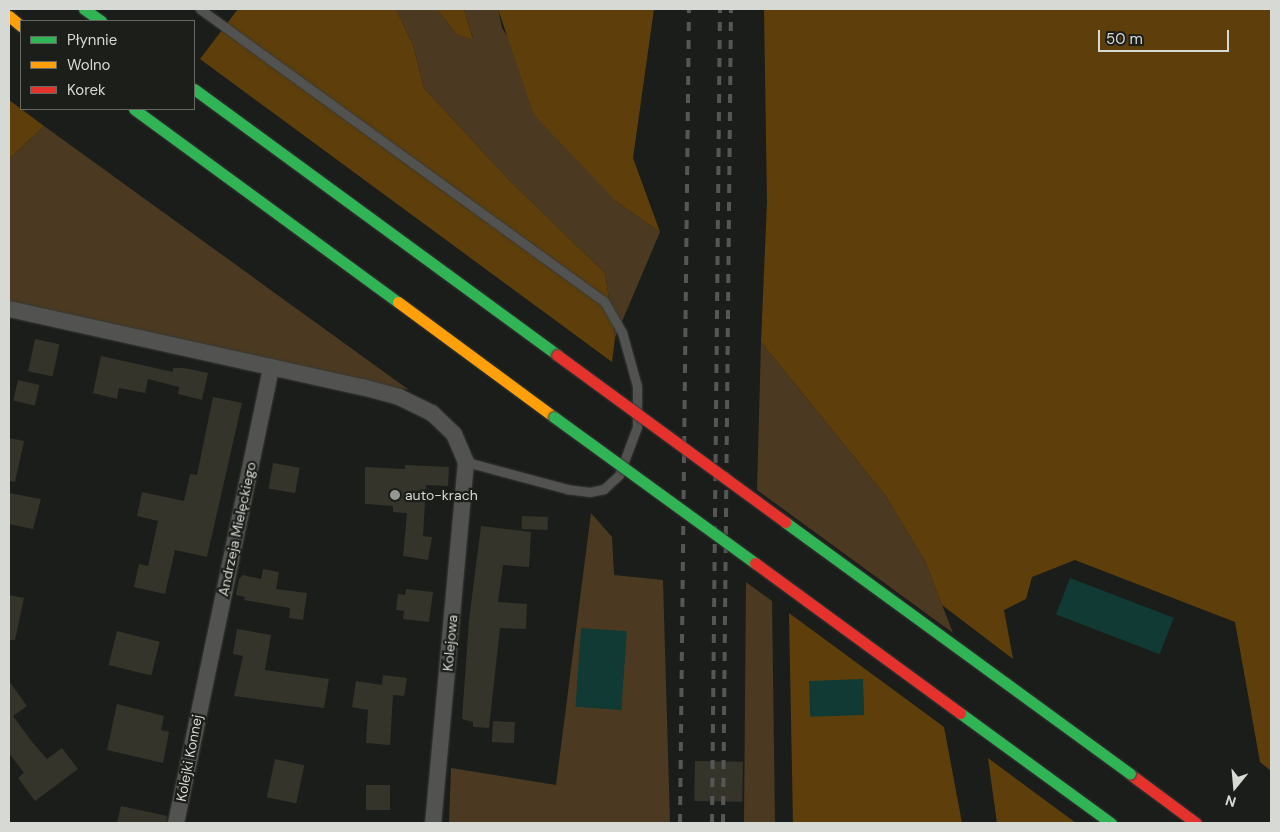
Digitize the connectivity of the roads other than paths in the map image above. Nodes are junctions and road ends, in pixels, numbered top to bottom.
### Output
1 (84, 9) edge
2 (200, 9) edge
3 (9, 16) edge
4 (100, 20) edge
5 (20, 25) edge
6 (195, 90) edge
7 (135, 110) edge
8 (9, 309) edge
9 (271, 367) junction
10 (466, 462) junction
11 (202, 692) joint
12 (176, 823) edge
13 (433, 823) edge
14 (1112, 823) edge
15 (1196, 823) edge

1 - 4 highway
2 - 10 lane
3 - 5 highway
6 - 15 highway, bridge
7 - 14 highway, bridge
8 - 9 street
9 - 10 street
9 - 11 street, Andrzeja Mielęckiego
10 - 13 street, Kolejowa
11 - 12 street, Kolejki Konnej

